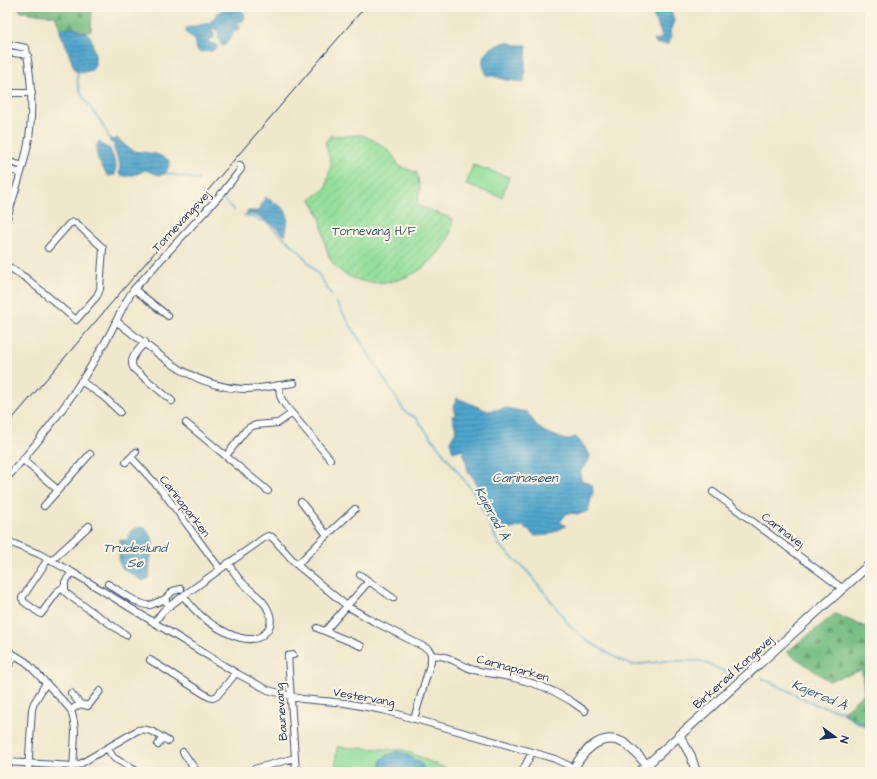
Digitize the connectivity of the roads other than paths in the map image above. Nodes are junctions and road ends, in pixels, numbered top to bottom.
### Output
1 (7, 44) edge
2 (7, 52) edge
3 (28, 55) junction
4 (7, 91) edge
5 (32, 93) junction
6 (7, 161) edge
7 (240, 165) dead end
8 (23, 166) junction
9 (7, 169) edge
10 (21, 173) junction
11 (7, 218) edge
12 (48, 248) dead end
13 (7, 266) edge
14 (134, 289) junction
15 (168, 316) dead end
16 (116, 321) junction
17 (145, 342) junction
18 (81, 381) junction
19 (294, 383) dead end
20 (279, 385) junction
21 (172, 401) dead end
22 (120, 412) dead end
23 (291, 414) junction
24 (186, 423) dead end
25 (136, 452) dead end
26 (90, 454) dead end
27 (226, 456) junction
28 (330, 459) dead end
29 (23, 460) junction
30 (7, 478) edge
31 (58, 490) junction
32 (268, 491) dead end
33 (713, 492) dead end
34 (302, 502) dead end
35 (44, 506) dead end
36 (355, 508) dead end
37 (89, 526) dead end
38 (327, 535) junction
39 (7, 542) edge
40 (50, 560) junction
41 (228, 564) junction
42 (297, 564) junction
43 (870, 564) edge
44 (220, 569) junction
45 (72, 572) junction
46 (360, 575) dead end
47 (370, 582) junction
48 (108, 584) dead end
49 (64, 587) junction
50 (840, 587) junction
51 (182, 593) junction
52 (393, 598) dead end
53 (164, 599) junction
54 (169, 606) junction
55 (347, 606) junction
56 (154, 623) junction
57 (317, 628) dead end
58 (325, 631) junction
59 (126, 635) dead end
60 (360, 646) dead end
61 (7, 650) edge
62 (15, 655) junction
63 (293, 655) dead end
64 (432, 656) junction
65 (150, 660) dead end
66 (7, 669) edge
67 (236, 673) junction
68 (46, 683) junction
69 (100, 690) dead end
70 (71, 693) dead end
71 (292, 697) junction
72 (80, 704) junction
73 (71, 710) junction
74 (585, 711) dead end
75 (414, 719) junction
76 (679, 735) junction
77 (158, 745) dead end
78 (107, 748) junction
79 (183, 752) dead end
80 (532, 752) junction
81 (295, 758) junction
82 (7, 762) edge
83 (28, 763) junction
84 (647, 765) junction
85 (73, 769) edge
86 (578, 770) edge
87 (134, 771) edge
88 (28, 772) edge
89 (197, 772) edge
90 (251, 772) edge
91 (296, 772) edge
92 (522, 772) edge
93 (639, 772) edge
94 (696, 772) edge

1 - 3 street
2 - 3 street
3 - 5 street
4 - 5 street
5 - 8 street
6 - 8 street
7 - 14 street, Tornevangsvej
8 - 10 street
9 - 10 street
10 - 11 street
12 - 13 street
14 - 15 street
14 - 16 street, Tornevangsvej
16 - 17 street
16 - 18 street, Tornevangsvej
17 - 20 street
17 - 21 street
18 - 22 street
18 - 29 street, Tornevangsvej
19 - 20 street
20 - 23 street
23 - 27 street
23 - 28 street
24 - 27 street
25 - 44 street, Carinaparken
26 - 31 street
27 - 32 street
29 - 30 street, Tornevangsvej
29 - 31 street
31 - 35 street
33 - 50 street, Carinavej
34 - 38 street
36 - 38 street
37 - 40 street
38 - 42 street
39 - 40 street, Vestervang
40 - 45 street, Vestervang
40 - 49 street
41 - 42 street, Carinaparken
41 - 44 street, Carinaparken
41 - 51 street
42 - 55 street, Carinaparken
43 - 50 main road, Birkerød Kongevej
44 - 51 street, Carinaparken
45 - 49 street
45 - 56 street, Vestervang
46 - 47 street
47 - 52 street
47 - 55 street
48 - 53 street, Carinaparken
49 - 59 street
50 - 76 main road, Birkerød Kongevej
51 - 53 street, Carinaparken
51 - 54 street, Carinaparken
53 - 54 street
54 - 56 street, Carinaparken
55 - 58 street
55 - 64 street, Carinaparken
56 - 67 street, Vestervang
57 - 58 street
58 - 60 street
61 - 62 street
62 - 66 street
62 - 68 street
63 - 71 street, Baunevang
64 - 74 street, Carinaparken
64 - 75 street
65 - 67 street
67 - 71 street, Vestervang
68 - 73 street
68 - 83 street
69 - 72 street
70 - 72 street
71 - 75 street, Vestervang
71 - 81 street, Baunevang
72 - 73 street
73 - 85 street
75 - 80 street, Vestervang
76 - 84 main road, Birkerød Kongevej
76 - 94 main road
77 - 78 street
78 - 85 street
78 - 87 street
79 - 89 street
80 - 86 street, Vestervang
80 - 92 street
81 - 90 street
81 - 91 street, Baunevang
82 - 83 street
83 - 85 street
83 - 88 street
84 - 86 main road
84 - 93 main road, Birkerød Kongevej

